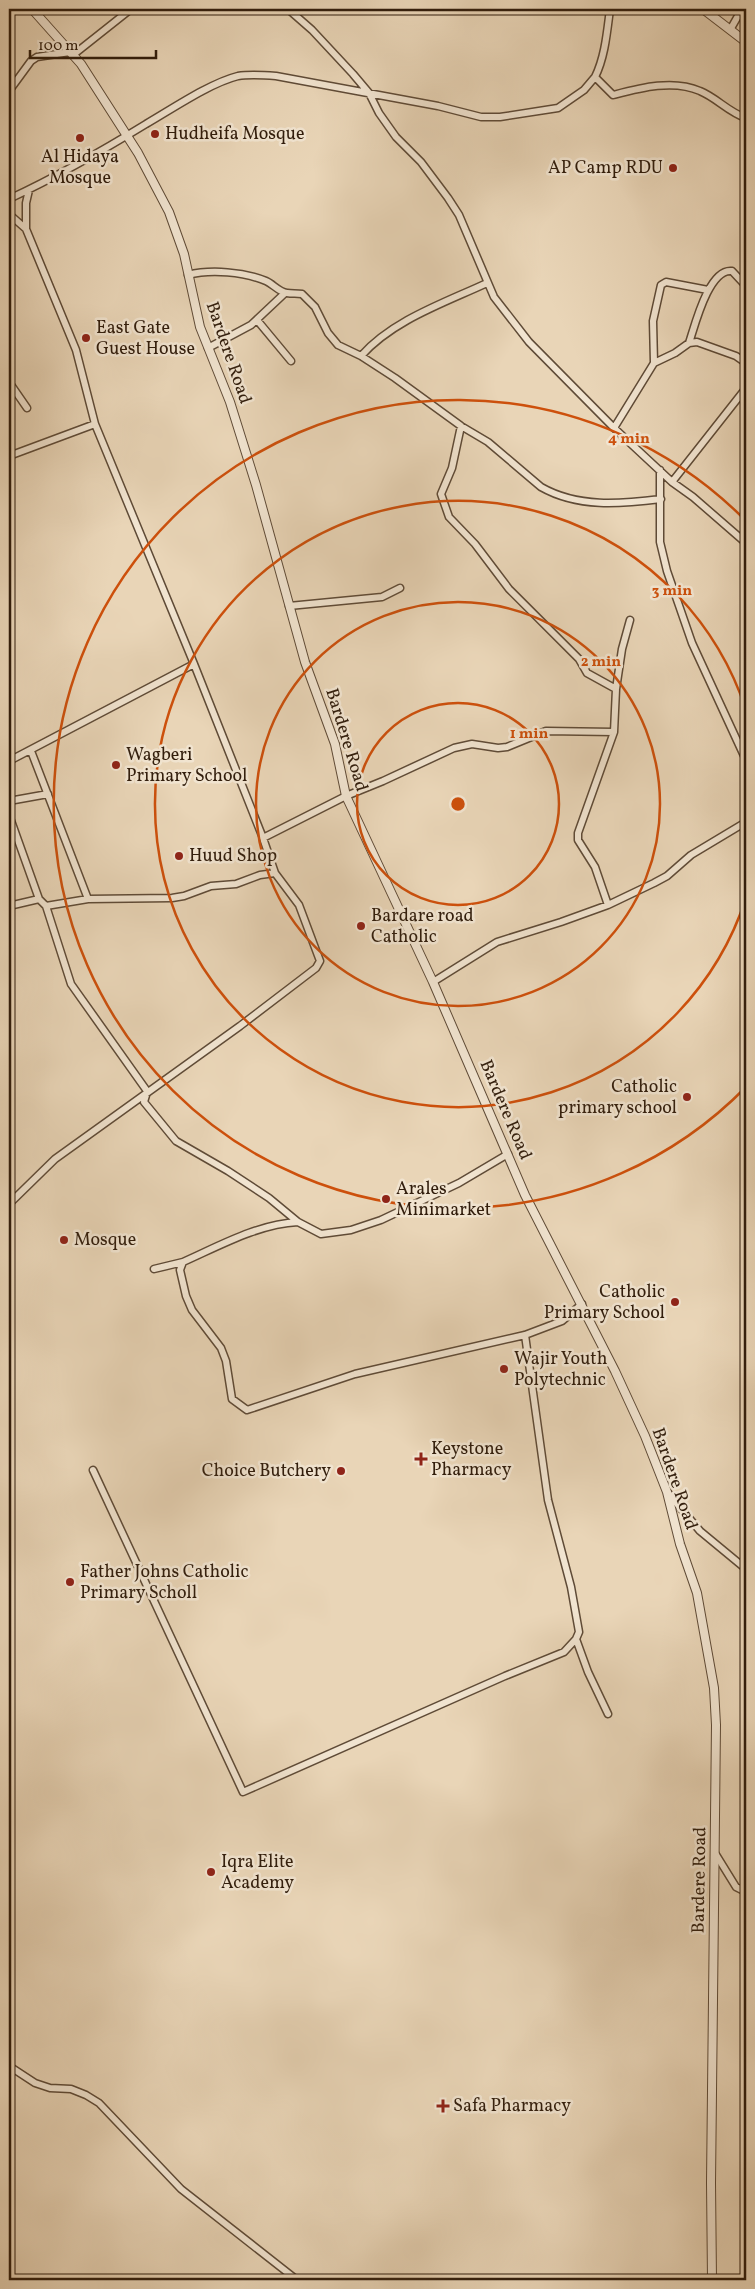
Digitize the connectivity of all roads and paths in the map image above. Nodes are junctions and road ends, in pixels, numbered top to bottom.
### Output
1 (32, 9) edge
2 (131, 9) edge
3 (288, 9) edge
4 (610, 9) edge
5 (703, 9) edge
6 (742, 9) edge
7 (730, 30) junction
8 (746, 42) edge
9 (71, 53) junction
10 (595, 78) junction
11 (9, 91) edge
12 (368, 93) junction
13 (746, 118) edge
14 (127, 136) junction
15 (29, 190) junction
16 (9, 199) edge
17 (9, 214) edge
18 (26, 229) junction
19 (188, 275) junction
20 (487, 283) junction
21 (746, 285) edge
22 (708, 290) junction
23 (285, 293) junction
24 (257, 320) junction
25 (688, 343) junction
26 (208, 348) junction
27 (361, 356) junction
28 (291, 361) dead end
29 (654, 363) junction
30 (746, 363) edge
31 (9, 382) edge
32 (746, 388) edge
33 (27, 408) dead end
34 (95, 424) junction
35 (461, 426) junction
36 (614, 428) junction
37 (9, 456) edge
38 (660, 470) junction
39 (672, 482) junction
40 (661, 499) junction
41 (746, 543) edge
42 (400, 588) dead end
43 (289, 606) junction
44 (630, 620) dead end
45 (194, 664) junction
46 (616, 689) junction
47 (614, 732) junction
48 (31, 751) junction
49 (746, 760) edge
50 (9, 761) edge
51 (48, 794) junction
52 (346, 796) junction
53 (9, 800) edge
54 (9, 815) edge
55 (746, 822) edge
56 (263, 838) junction
57 (275, 873) junction
58 (39, 899) junction
59 (88, 899) junction
60 (608, 905) junction
61 (9, 906) edge
62 (46, 906) junction
63 (433, 982) junction
64 (147, 1092) junction
65 (508, 1154) junction
66 (9, 1204) edge
67 (298, 1222) junction
68 (183, 1262) junction
69 (154, 1269) dead end
70 (582, 1304) junction
71 (525, 1335) junction
72 (93, 1470) dead end
73 (667, 1492) junction
74 (746, 1569) edge
75 (576, 1639) junction
76 (608, 1714) dead end
77 (715, 1853) junction
78 (746, 1892) edge
79 (9, 2066) edge
80 (297, 2280) edge
81 (712, 2280) edge

1 - 9 street, Bardere Road
2 - 9 street
3 - 12 street
4 - 10 street
5 - 7 street
6 - 7 street
7 - 8 street
9 - 11 street
9 - 14 street, Bardere Road
10 - 12 street
10 - 13 street
12 - 14 street
12 - 20 street
14 - 15 street
14 - 19 street, Bardere Road
15 - 16 street
15 - 18 street
17 - 18 street
18 - 34 street
19 - 23 street
19 - 26 street, Bardere Road
20 - 27 street
20 - 36 street
21 - 22 street
22 - 25 street
22 - 29 street
23 - 24 street
23 - 27 street
24 - 26 street
24 - 28 street
25 - 29 street
25 - 30 street
26 - 43 street, Bardere Road
27 - 35 street
29 - 36 street
31 - 33 street
32 - 39 street
34 - 37 street
34 - 45 street
35 - 40 street
35 - 46 street
36 - 38 street
38 - 39 street
38 - 40 street
39 - 41 street
40 - 49 street
42 - 43 street
43 - 52 street, Bardere Road
44 - 46 street
45 - 48 street
45 - 56 street
46 - 47 street
47 - 52 street
47 - 60 street
48 - 50 street
48 - 51 street
51 - 53 street
51 - 59 street
52 - 56 street
52 - 63 street, Bardere Road
54 - 58 street
55 - 60 street
56 - 57 street
57 - 59 street
57 - 64 street
58 - 61 street
58 - 62 street
59 - 62 street
60 - 63 street
62 - 64 street
63 - 65 street, Bardere Road
64 - 66 street
64 - 67 street
65 - 67 street
65 - 70 street, Bardere Road
67 - 68 street
68 - 69 street
68 - 71 street
70 - 71 street
70 - 73 street, Bardere Road
71 - 75 street
72 - 75 street
73 - 74 street
73 - 77 street, Bardere Road
75 - 76 street
77 - 78 street
77 - 81 street, Bardere Road
79 - 80 street

